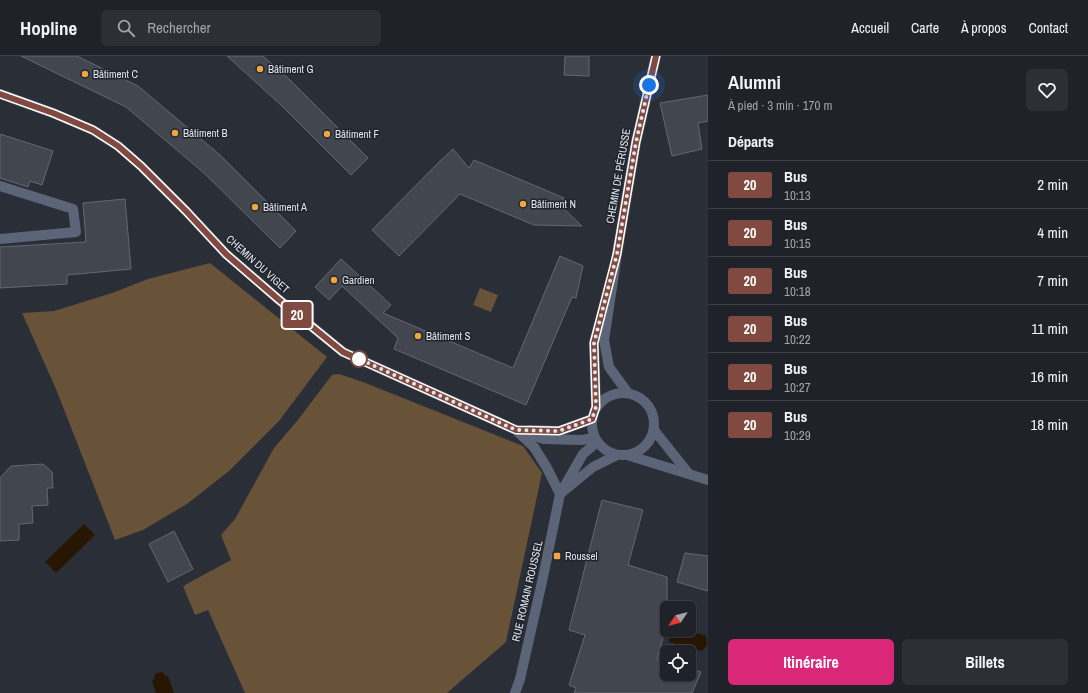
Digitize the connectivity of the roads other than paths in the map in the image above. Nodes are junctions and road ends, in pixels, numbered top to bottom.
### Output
1 (656, 56) edge
2 (0, 94) edge
3 (0, 186) edge
4 (0, 239) edge
5 (617, 254) junction
6 (628, 393) junction
7 (596, 407) junction
8 (592, 419) junction
9 (516, 430) junction
10 (654, 430) junction
11 (596, 440) junction
12 (622, 455) junction
13 (689, 474) junction
14 (708, 480) edge
15 (560, 494) junction
16 (515, 693) edge

1 - 5 street, CHEMIN DE PÉRUSSE
2 - 9 street, CHEMIN DU VIGET
3 - 4 street
5 - 6 street, CHEMIN DE PÉRUSSE
5 - 7 street, CHEMIN DE PÉRUSSE
6 - 7 street
6 - 10 street
7 - 8 street
8 - 9 street
8 - 11 street
9 - 11 street
9 - 15 street
10 - 12 street
10 - 13 street
11 - 12 street
11 - 15 street, RUE ROMAIN ROUSSEL
12 - 13 street
12 - 15 street
13 - 14 street
15 - 16 street, RUE ROMAIN ROUSSEL

